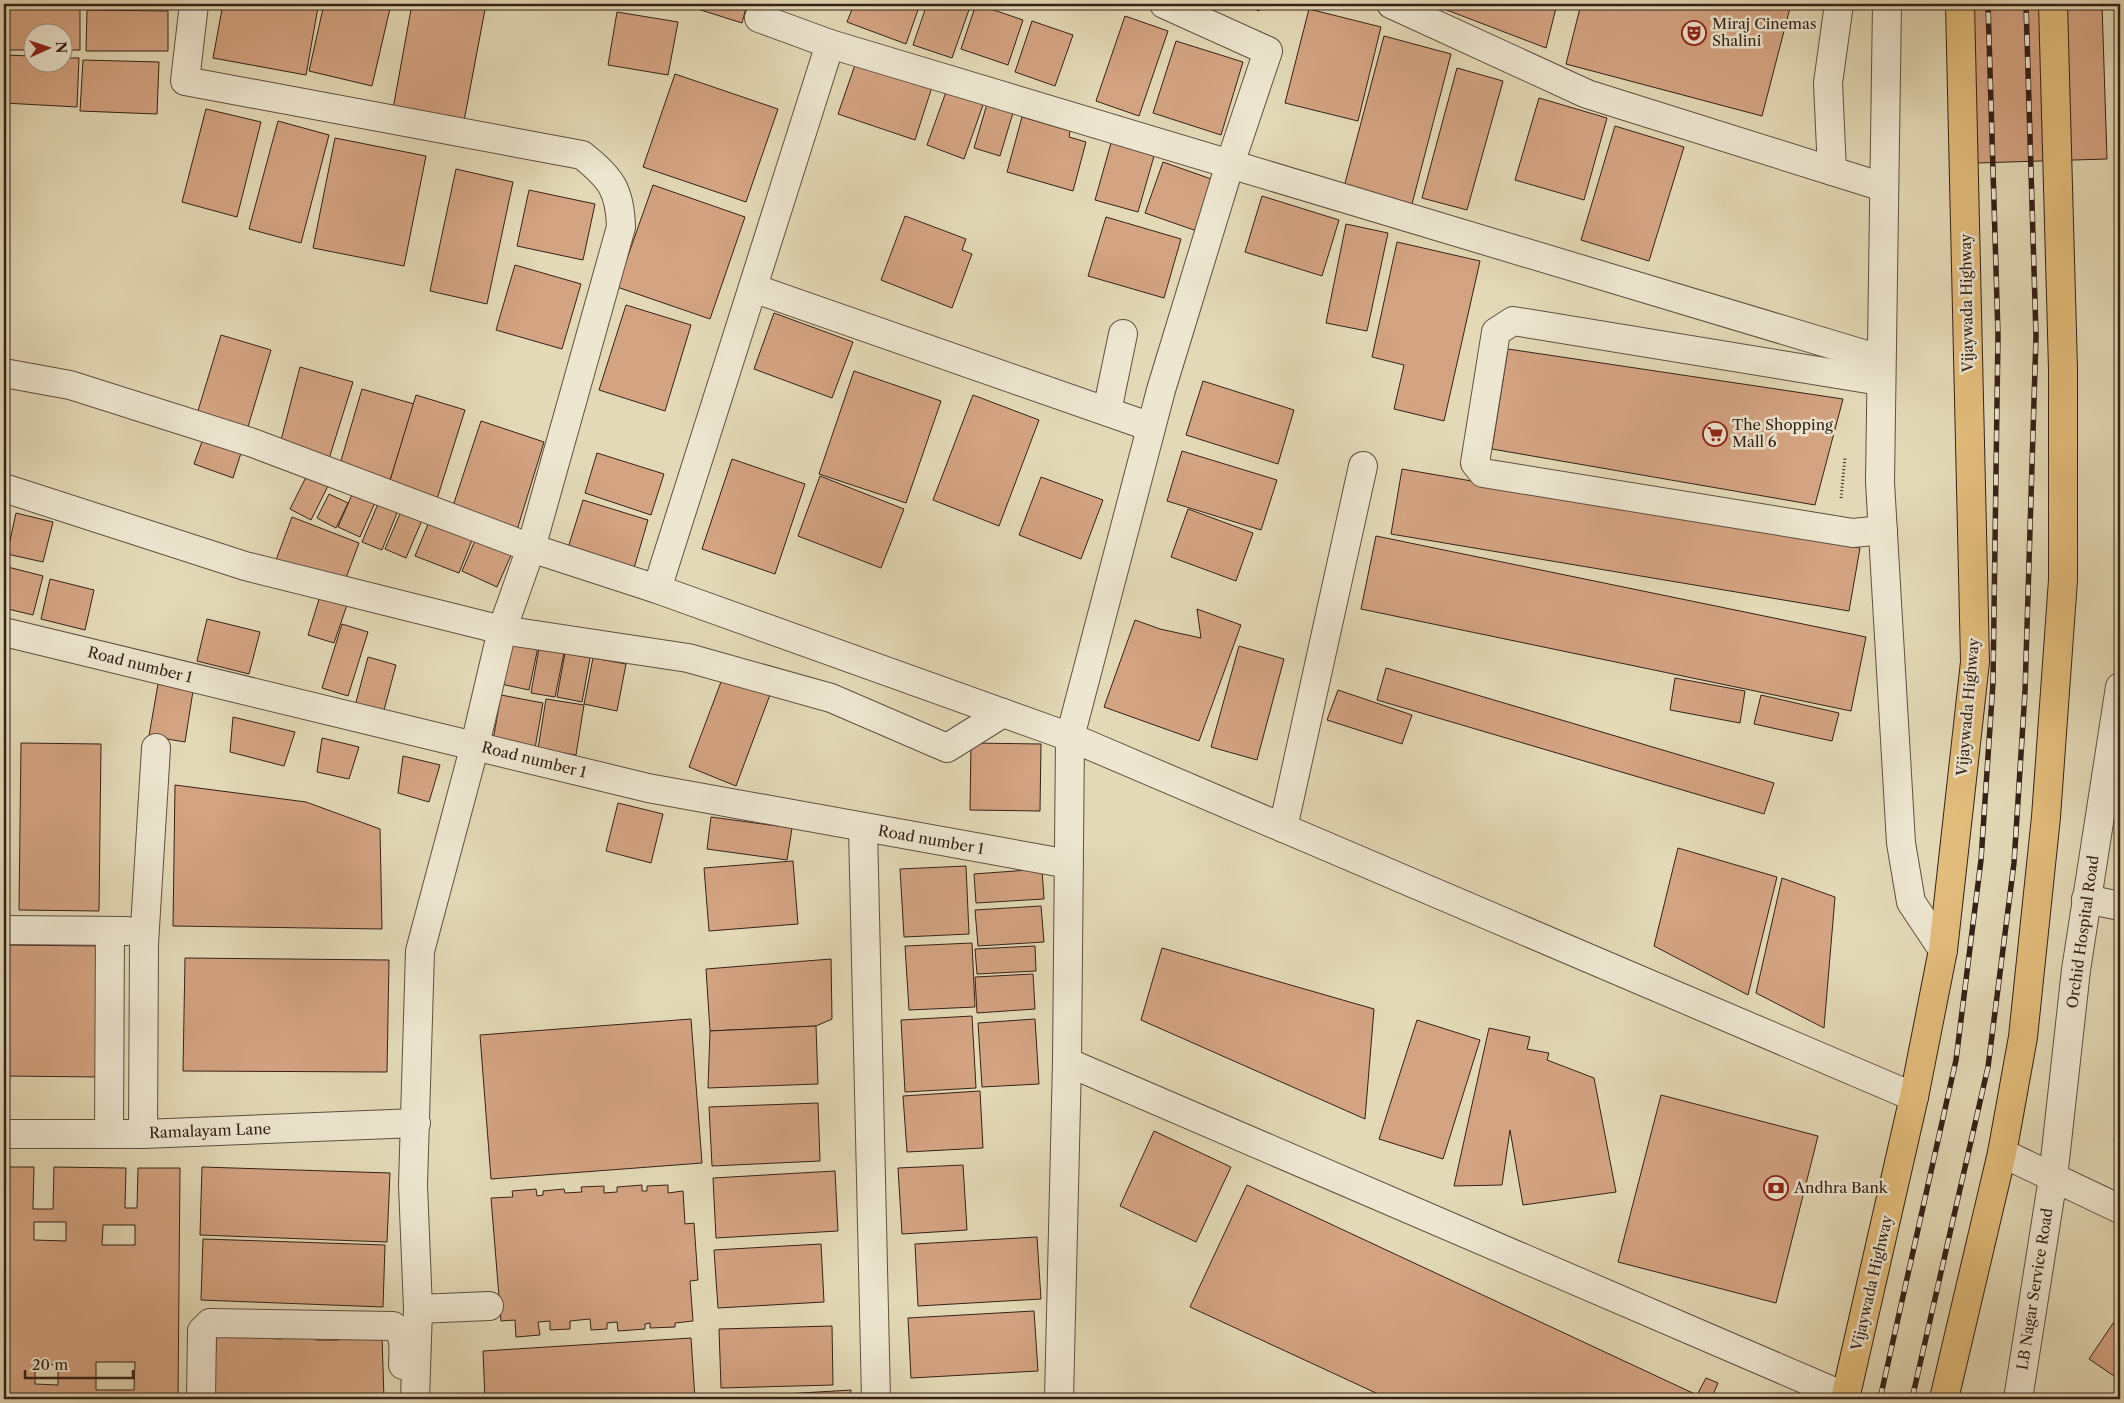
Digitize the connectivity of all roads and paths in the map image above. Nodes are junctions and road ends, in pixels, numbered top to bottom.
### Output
1 (194, 4) edge
2 (764, 4) edge
3 (1164, 4) edge
4 (1392, 4) edge
5 (1840, 4) edge
6 (1887, 4) edge
7 (1960, 4) edge
8 (2053, 4) edge
9 (830, 44) junction
10 (1230, 164) junction
11 (1832, 171) junction
12 (1883, 187) junction
13 (752, 288) junction
14 (1122, 334) dead end
15 (1880, 370) junction
16 (4, 373) edge
17 (1107, 412) junction
18 (1151, 428) junction
19 (1362, 466) dead end
20 (4, 488) edge
21 (1883, 530) junction
22 (531, 548) junction
23 (657, 589) junction
24 (502, 630) junction
25 (4, 632) edge
26 (2120, 687) edge
27 (1002, 712) junction
28 (1070, 736) junction
29 (475, 745) junction
30 (156, 748) dead end
31 (863, 828) junction
32 (1283, 828) junction
33 (1069, 864) junction
34 (2086, 899) junction
35 (2120, 906) edge
36 (4, 930) edge
37 (146, 931) junction
38 (110, 932) junction
39 (1942, 950) junction
40 (1067, 1062) junction
41 (1914, 1097) junction
42 (416, 1123) junction
43 (4, 1134) edge
44 (109, 1134) junction
45 (143, 1134) junction
46 (2002, 1153) junction
47 (2052, 1178) junction
48 (2120, 1209) edge
49 (489, 1306) dead end
50 (418, 1309) junction
51 (1846, 1398) edge
52 (201, 1399) edge
53 (402, 1399) edge
54 (415, 1399) edge
55 (876, 1399) edge
56 (1059, 1399) edge
57 (1944, 1399) edge
58 (2018, 1399) edge

1 - 22 street
2 - 9 street
3 - 10 street
4 - 11 street
5 - 11 street
6 - 12 street
7 - 39 highway, Vijaywada Highway
8 - 46 highway
9 - 10 street
9 - 13 street
10 - 15 street
10 - 18 street
11 - 12 street
12 - 15 street
13 - 17 street
13 - 23 street
14 - 17 street
15 - 21 street
15 - 21 street
16 - 22 street
17 - 18 street
18 - 28 street
19 - 32 street
20 - 24 street
21 - 39 street
22 - 23 street
22 - 24 street
23 - 27 street
24 - 27 street
24 - 29 street
25 - 29 street, Road number 1
26 - 34 street, Orchid Hospital Road
27 - 28 street
28 - 32 street
28 - 33 street
29 - 31 street, Road number 1
29 - 42 street
30 - 37 street
31 - 33 street, Road number 1
31 - 55 street
32 - 41 street
33 - 40 street
34 - 35 street
34 - 47 street, Orchid Hospital Road
36 - 38 street
37 - 38 street
37 - 45 street
38 - 44 street
39 - 41 highway, Vijaywada Highway
40 - 51 street
40 - 56 street
41 - 51 highway, Vijaywada Highway
42 - 45 street, Ramalayam Lane
42 - 50 street
43 - 44 street, Ramalayam Lane
44 - 45 street, Ramalayam Lane
46 - 47 street
46 - 57 highway
47 - 48 street
47 - 58 street, LB Nagar Service Road
49 - 50 street
50 - 54 street
52 - 53 street

